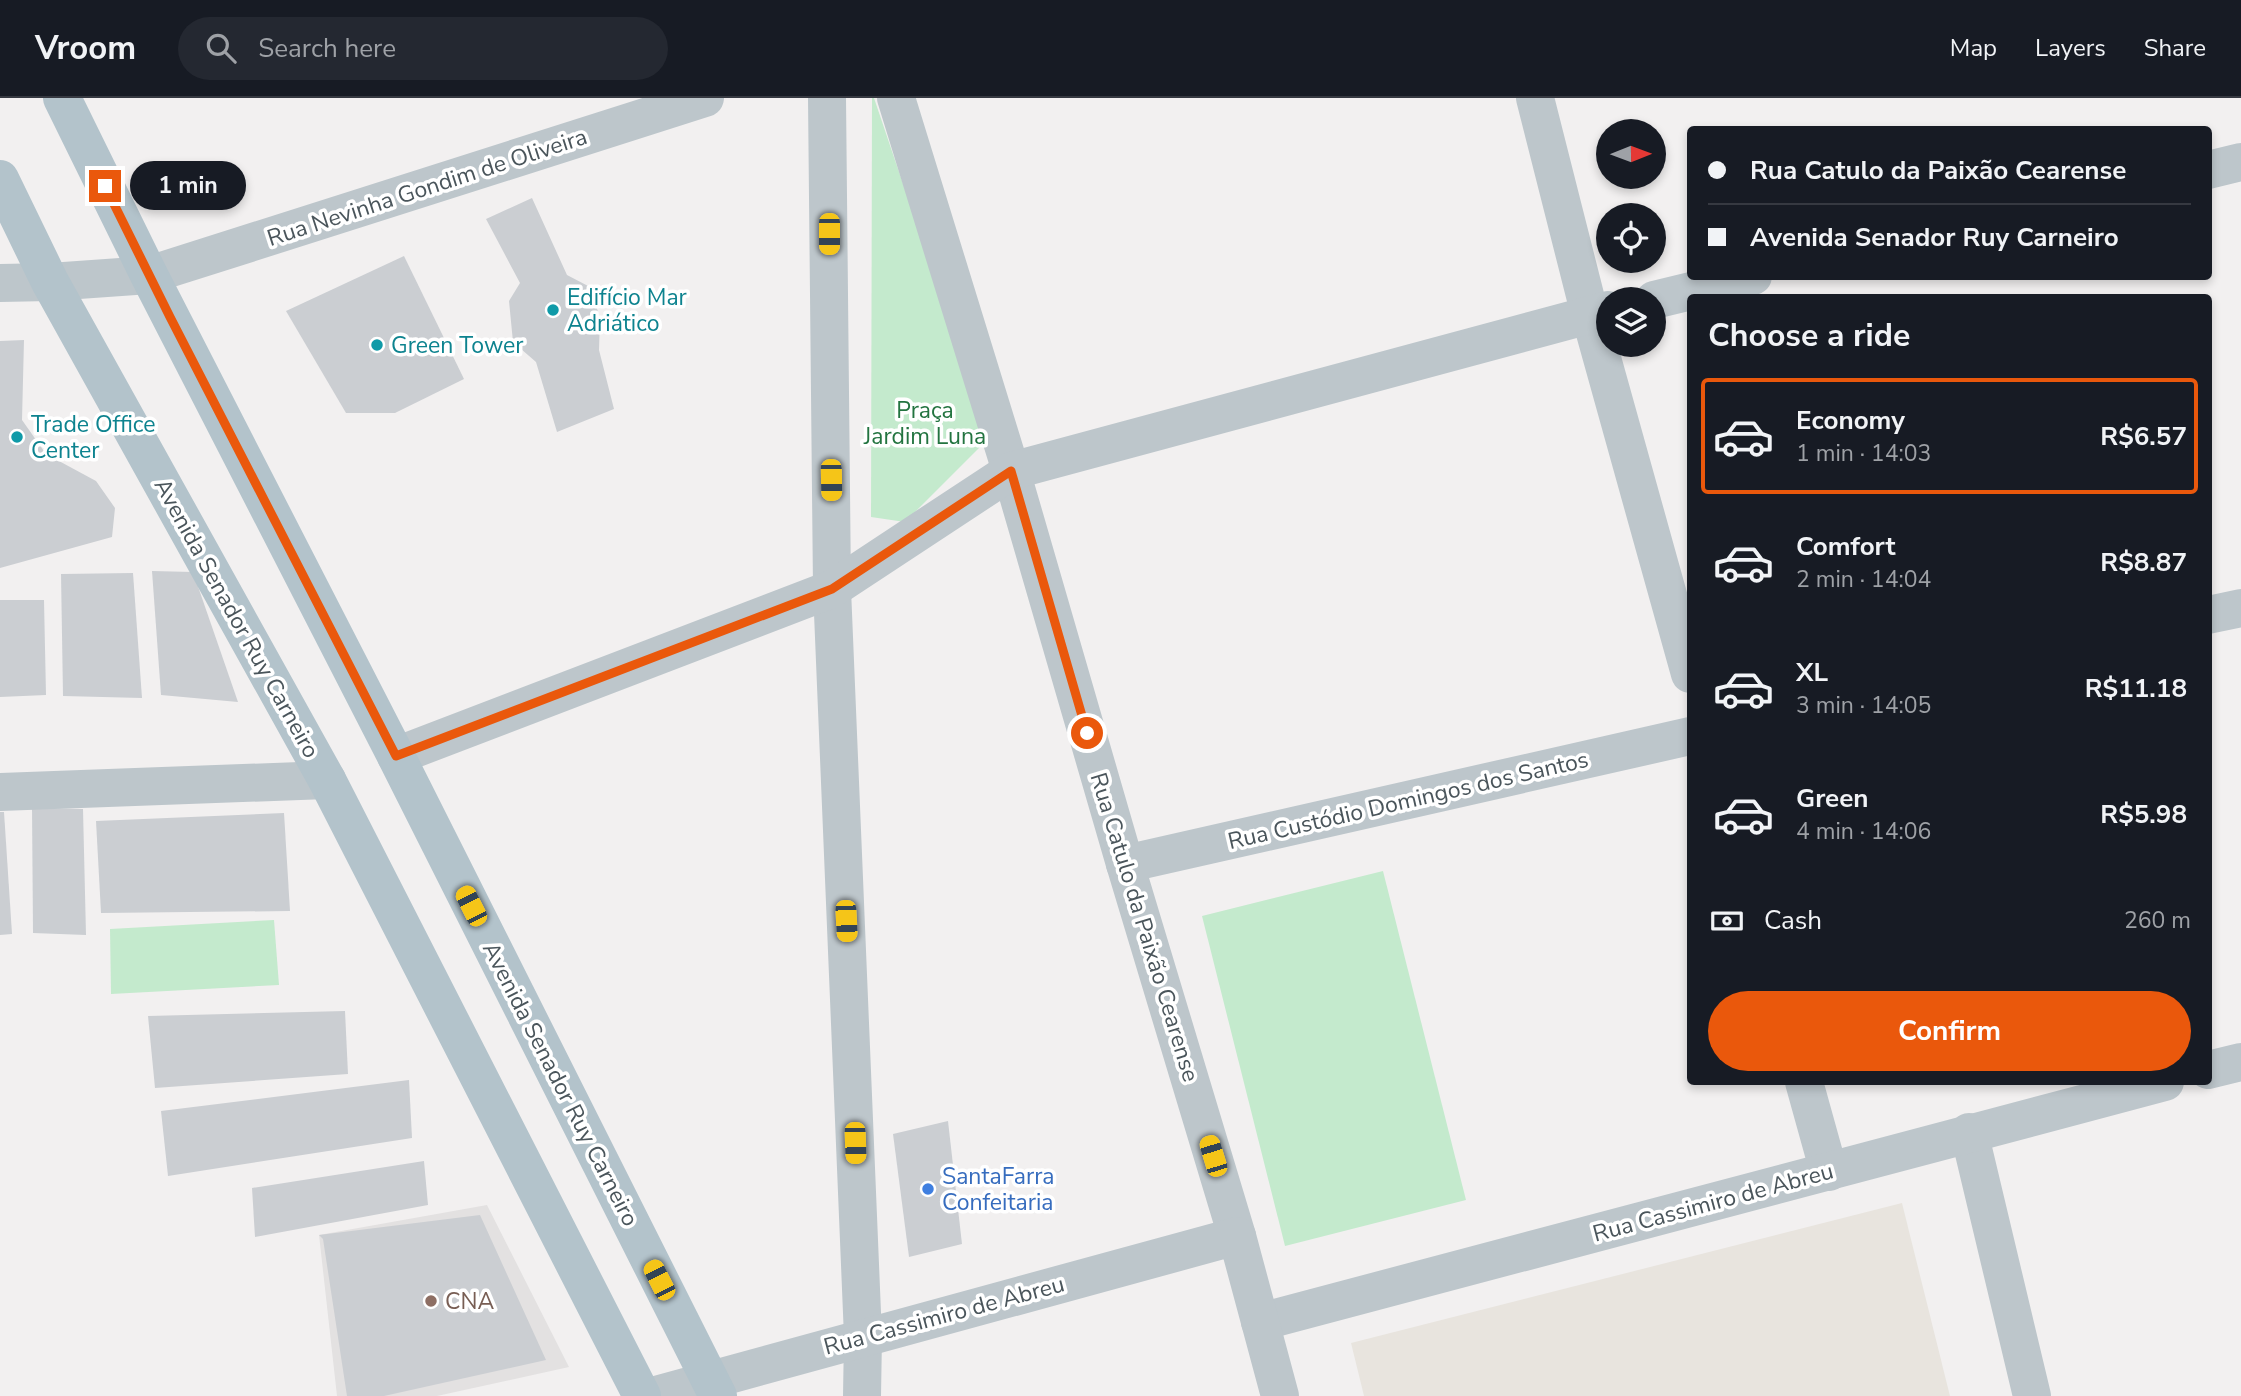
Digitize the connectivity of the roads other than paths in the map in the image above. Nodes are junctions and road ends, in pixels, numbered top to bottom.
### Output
1 (62, 98) edge
2 (705, 98) edge
3 (827, 98) edge
4 (896, 98) edge
5 (1535, 98) edge
6 (2241, 162) edge
7 (2212, 169) edge
8 (0, 179) edge
9 (149, 275) junction
10 (1736, 280) edge
11 (50, 282) junction
12 (0, 283) edge
13 (1666, 297) edge
14 (1596, 303) edge
15 (1596, 314) edge
16 (1610, 357) edge
17 (1011, 471) junction
18 (832, 589) junction
19 (2241, 608) edge
20 (2212, 614) edge
21 (1687, 662) edge
22 (1687, 737) edge
23 (396, 756) junction
24 (327, 780) junction
25 (0, 792) edge
26 (1125, 864) junction
27 (2241, 1062) edge
28 (2212, 1069) edge
29 (1805, 1085) edge
30 (2153, 1085) edge
31 (1969, 1132) junction
32 (1829, 1172) junction
33 (1237, 1236) junction
34 (1260, 1322) junction
35 (863, 1337) junction
36 (713, 1388) edge
37 (642, 1396) edge
38 (652, 1396) edge
39 (862, 1396) edge
40 (1280, 1396) edge
41 (2032, 1396) edge

1 - 9 main road, Avenida Senador Ruy Carneiro
2 - 9 street, Rua Nevinha Gondim de Oliveira
3 - 18 street
4 - 17 street, Rua Catulo da Paixão Cearense
5 - 14 street
6 - 7 street
8 - 11 main road, Avenida Senador Ruy Carneiro
9 - 11 street, Rua Nevinha Gondim de Oliveira
9 - 23 main road, Avenida Senador Ruy Carneiro
10 - 13 street
11 - 12 street, Rua Nevinha Gondim de Oliveira
11 - 24 main road, Avenida Senador Ruy Carneiro
15 - 17 street
16 - 21 street
17 - 18 street
17 - 26 street, Rua Catulo da Paixão Cearense
18 - 23 street
18 - 35 street
19 - 20 street
22 - 26 street, Rua Custódio Domingos dos Santos
23 - 36 main road, Avenida Senador Ruy Carneiro
24 - 25 street
24 - 37 main road, Avenida Senador Ruy Carneiro
26 - 33 street, Rua Catulo da Paixão Cearense
27 - 28 street
29 - 32 street
30 - 31 street, Rua Cassimiro de Abreu
31 - 32 street, Rua Cassimiro de Abreu
31 - 41 street
32 - 34 street, Rua Cassimiro de Abreu
33 - 34 street, Rua Catulo da Paixão Cearense
33 - 35 street, Rua Cassimiro de Abreu
34 - 40 street, Rua Catulo da Paixão Cearense
35 - 36 street, Rua Cassimiro de Abreu
35 - 39 street
36 - 38 street, Rua Cassimiro de Abreu

